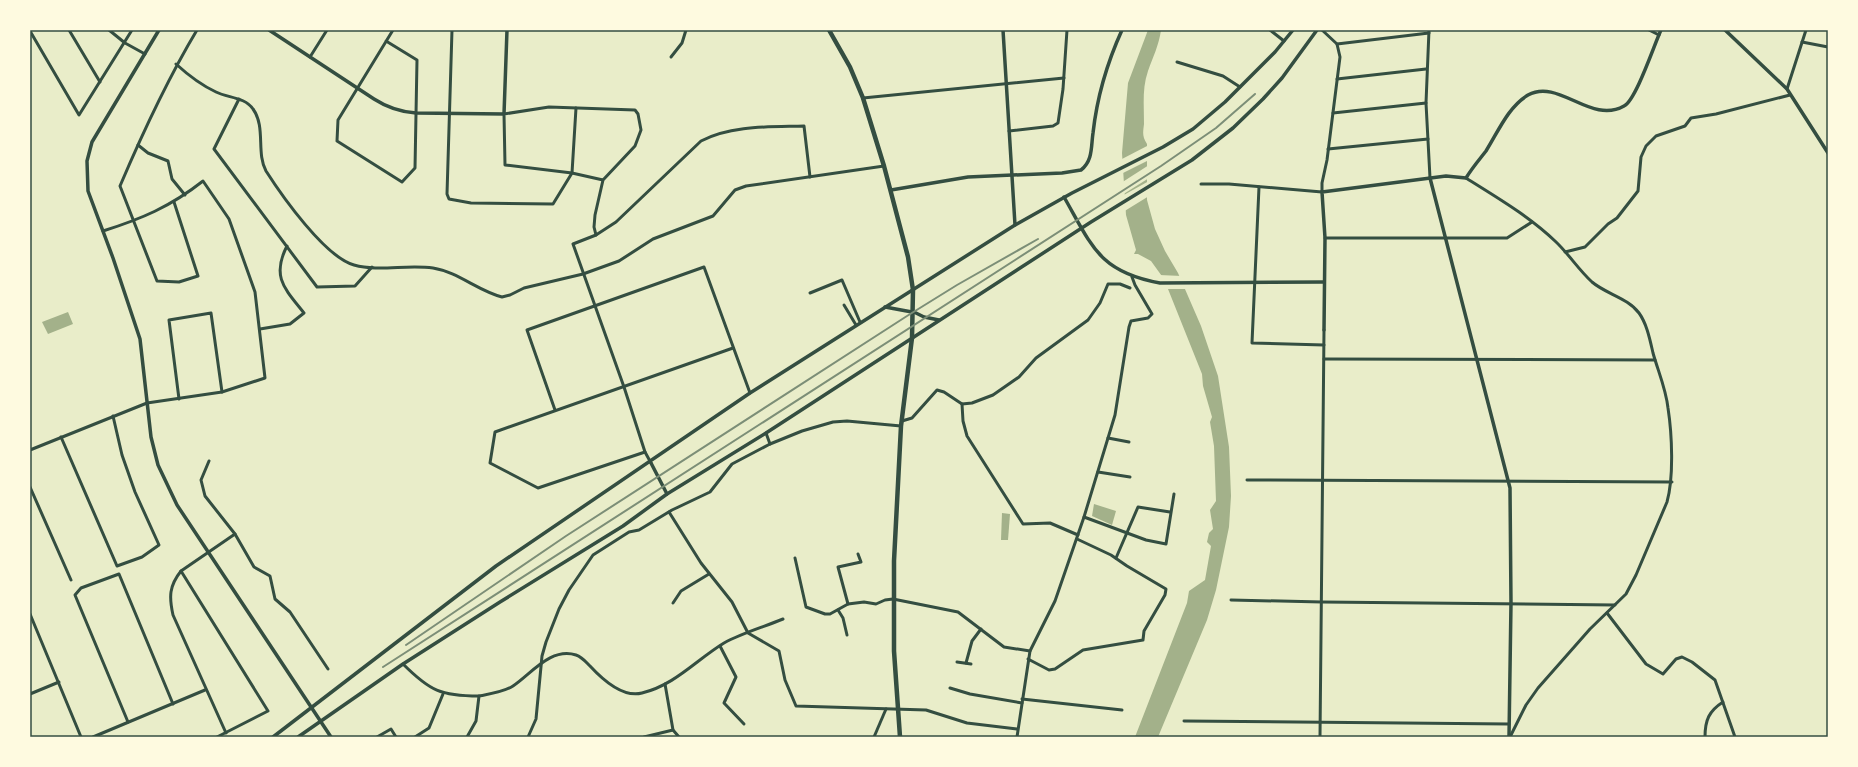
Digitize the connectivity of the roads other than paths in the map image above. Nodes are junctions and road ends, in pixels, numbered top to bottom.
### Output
1 (69, 30) edge
2 (109, 30) edge
3 (132, 30) edge
4 (159, 30) edge
5 (197, 30) edge
6 (269, 30) edge
7 (327, 30) edge
8 (393, 30) edge
9 (452, 30) edge
10 (507, 30) edge
11 (686, 30) edge
12 (829, 30) edge
13 (1003, 30) edge
14 (1068, 30) edge
15 (1122, 30) edge
16 (1270, 30) edge
17 (1293, 30) edge
18 (1317, 30) edge
19 (1322, 30) edge
20 (1650, 30) edge
21 (1661, 30) edge
22 (1724, 30) edge
23 (1806, 30) edge
24 (30, 31) edge
25 (1429, 31) edge
26 (1659, 35) junction
27 (386, 41) junction
28 (1284, 41) junction
29 (1802, 42) junction
30 (124, 43) junction
31 (1337, 44) junction
32 (1828, 47) edge
33 (144, 54) junction
34 (310, 57) junction
35 (671, 57) dead end
36 (1178, 62) dead end
37 (176, 64) junction
38 (1426, 69) junction
39 (1064, 78) junction
40 (1337, 78) junction
41 (100, 82) junction
42 (1007, 83) junction
43 (1240, 87) junction
44 (357, 88) junction
45 (1787, 89) junction
46 (1790, 95) junction
47 (863, 98) junction
48 (239, 99) junction
49 (1426, 103) junction
50 (576, 108) junction
51 (416, 113) junction
52 (449, 113) junction
53 (1333, 113) junction
54 (504, 114) junction
55 (1009, 131) junction
56 (1428, 139) junction
57 (138, 145) junction
58 (1328, 149) junction
59 (1828, 153) edge
60 (884, 166) junction
61 (572, 172) junction
62 (1012, 175) junction
63 (810, 177) junction
64 (1430, 178) junction
65 (1466, 178) junction
66 (603, 180) junction
67 (1201, 184) dead end
68 (1259, 187) junction
69 (891, 190) junction
70 (1322, 192) junction
71 (185, 195) junction
72 (1064, 197) junction
73 (174, 202) junction
74 (133, 221) junction
75 (1532, 222) junction
76 (1015, 225) junction
77 (1082, 228) junction
78 (103, 231) junction
79 (596, 235) junction
80 (1325, 238) junction
81 (1445, 238) junction
82 (287, 246) junction
83 (1565, 252) junction
84 (372, 267) junction
85 (583, 274) junction
86 (1134, 277) junction
87 (1324, 282) junction
88 (1254, 283) junction
89 (1130, 288) dead end
90 (913, 290) junction
91 (810, 293) dead end
92 (844, 305) dead end
93 (594, 306) junction
94 (885, 307) junction
95 (912, 312) junction
96 (939, 320) junction
97 (860, 322) junction
98 (856, 325) junction
99 (260, 329) junction
100 (1324, 330) joint
101 (912, 338) junction
102 (1324, 345) junction
103 (733, 348) junction
104 (1324, 359) junction
105 (1477, 359) junction
106 (1655, 360) junction
107 (624, 387) junction
108 (222, 392) junction
109 (750, 393) junction
110 (179, 399) junction
111 (147, 402) junction
112 (962, 404) junction
113 (555, 410) junction
114 (113, 416) junction
115 (902, 421) junction
116 (901, 426) junction
117 (766, 434) junction
118 (61, 437) junction
119 (1108, 438) junction
120 (1129, 442) dead end
121 (770, 444) junction
122 (30, 450) edge
123 (645, 452) junction
124 (209, 461) dead end
125 (651, 463) junction
126 (1098, 472) junction
127 (1130, 477) dead end
128 (1247, 480) dead end
129 (1322, 480) junction
130 (1509, 481) junction
131 (1672, 482) junction
132 (30, 488) edge
133 (667, 494) junction
134 (1174, 494) dead end
135 (669, 512) junction
136 (1170, 512) junction
137 (1084, 517) junction
138 (624, 526) junction
139 (629, 532) junction
140 (1126, 533) junction
141 (235, 534) junction
142 (1078, 535) junction
143 (1077, 539) junction
144 (208, 552) junction
145 (858, 554) dead end
146 (795, 558) dead end
147 (1116, 558) junction
148 (182, 572) junction
149 (709, 574) junction
150 (71, 580) dead end
151 (893, 599) junction
152 (1231, 600) dead end
153 (1322, 602) junction
154 (674, 603) dead end
155 (1511, 603) junction
156 (848, 604) junction
157 (1616, 605) junction
158 (838, 610) junction
159 (1607, 613) junction
160 (30, 614) edge
161 (783, 619) dead end
162 (981, 629) junction
163 (748, 633) junction
164 (847, 635) dead end
165 (720, 646) junction
166 (1030, 651) junction
167 (1028, 659) junction
168 (543, 662) junction
169 (957, 662) dead end
170 (966, 663) junction
171 (403, 664) junction
172 (971, 664) dead end
173 (328, 669) dead end
174 (59, 682) junction
175 (665, 684) junction
176 (950, 688) dead end
177 (205, 690) junction
178 (30, 694) edge
179 (443, 694) junction
180 (479, 696) junction
181 (1022, 701) junction
182 (1723, 702) junction
183 (173, 704) junction
184 (312, 707) junction
185 (898, 708) junction
186 (886, 709) junction
187 (1122, 710) dead end
188 (320, 720) junction
189 (1184, 720) dead end
190 (128, 722) junction
191 (744, 724) dead end
192 (1320, 724) junction
193 (1509, 724) junction
194 (1017, 729) junction
195 (673, 730) junction
196 (226, 733) junction
197 (651, 736) edge
198 (81, 737) edge
199 (93, 737) edge
200 (217, 737) edge
201 (273, 737) edge
202 (298, 737) edge
203 (330, 737) edge
204 (377, 737) edge
205 (396, 737) edge
206 (415, 737) edge
207 (467, 737) edge
208 (528, 737) edge
209 (644, 737) edge
210 (679, 737) edge
211 (874, 737) edge
212 (900, 737) edge
213 (1017, 737) edge
214 (1320, 737) edge
215 (1510, 737) edge
216 (1705, 737) edge
217 (1735, 737) edge

1 - 41 street
2 - 30 street
3 - 30 street
4 - 33 street
5 - 37 street
6 - 34 street
7 - 34 street
8 - 27 street
9 - 52 street
10 - 54 street
11 - 35 street
12 - 47 main road
13 - 42 street
14 - 39 street
15 - 62 street
16 - 28 street
17 - 28 street
18 - 77 street
19 - 31 street
20 - 26 street
21 - 26 street
22 - 45 street
23 - 29 street
24 - 41 street
25 - 31 street
25 - 38 street
26 - 65 street
27 - 44 street
27 - 51 street
28 - 43 street
29 - 32 street
29 - 45 street
30 - 33 street
30 - 41 street
31 - 40 street
33 - 78 street
34 - 44 street
36 - 43 street
37 - 48 street
37 - 57 street
38 - 40 street
38 - 49 street
39 - 42 street
39 - 55 street
40 - 53 street
42 - 47 street
42 - 55 street
43 - 72 street
44 - 51 street
44 - 51 street
45 - 46 street
46 - 59 street
46 - 83 street
47 - 60 main road
48 - 82 street
48 - 84 street
49 - 53 street
49 - 56 street
50 - 54 street
50 - 61 street
50 - 66 street
51 - 52 street
52 - 54 street
52 - 61 street
53 - 58 street
54 - 61 street
55 - 62 street
56 - 58 street
56 - 64 street
57 - 71 street
57 - 74 street
58 - 70 street
60 - 63 street
60 - 69 main road
61 - 66 street
62 - 69 street
62 - 76 street
63 - 79 street
63 - 85 street
64 - 65 street
64 - 70 street
64 - 81 street
65 - 75 street
66 - 79 street
67 - 68 street
68 - 70 street
68 - 88 street
69 - 90 main road
70 - 80 street
71 - 73 street
71 - 99 street
72 - 76 street
72 - 77 street
73 - 74 street
73 - 74 street
74 - 78 street
75 - 81 street
75 - 83 street
76 - 90 street
77 - 86 street
77 - 96 street
78 - 111 street
79 - 85 street
80 - 81 street
80 - 87 street
81 - 105 street
82 - 84 street
82 - 99 street
83 - 106 street
84 - 85 street
85 - 93 street
86 - 88 street
86 - 119 street
87 - 88 street
87 - 100 street
88 - 102 street
89 - 112 street
90 - 94 street
90 - 95 main road
91 - 97 street
92 - 98 street
93 - 103 street
93 - 107 street
93 - 113 street
94 - 95 street
94 - 97 street
95 - 96 street
95 - 101 main road
96 - 101 street
97 - 98 street
98 - 109 street
99 - 108 street
100 - 102 street
101 - 115 main road
101 - 117 street
102 - 104 street
103 - 107 street
103 - 109 street
104 - 105 street
104 - 129 street
105 - 106 street
105 - 130 street
106 - 131 street
107 - 113 street
107 - 123 street
108 - 110 street
108 - 110 street
109 - 125 street
110 - 111 street
111 - 114 street
111 - 144 street
112 - 115 street
112 - 142 street
113 - 123 street
114 - 118 street
114 - 118 street
115 - 116 main road
116 - 121 street
116 - 151 main road
117 - 121 street
117 - 133 street
118 - 122 street
119 - 120 street
119 - 126 street
121 - 135 street
123 - 125 street
124 - 141 street
125 - 133 street
125 - 184 street
126 - 127 street
126 - 137 street
128 - 129 street
129 - 130 street
129 - 153 street
130 - 131 street
130 - 155 street
131 - 157 street
132 - 150 street
133 - 138 street
134 - 136 street
135 - 139 street
135 - 149 street
136 - 140 street
136 - 140 street
137 - 140 street
137 - 142 street
138 - 139 street
138 - 171 street
139 - 168 street
140 - 147 street
141 - 144 street
141 - 173 street
142 - 143 street
143 - 147 street
143 - 166 street
144 - 148 street
144 - 184 street
145 - 156 street
146 - 158 street
147 - 167 street
148 - 177 street
148 - 196 street
149 - 154 street
149 - 163 street
151 - 156 street
151 - 162 street
151 - 185 main road
152 - 153 street
153 - 155 street
153 - 192 street
155 - 157 street
155 - 193 street
156 - 158 street
157 - 159 street
158 - 164 street
159 - 182 street
159 - 215 street
160 - 174 street
161 - 163 street
162 - 166 street
162 - 170 street
163 - 165 street
163 - 186 street
165 - 175 street
165 - 191 street
166 - 167 street
167 - 181 street
168 - 175 street
168 - 180 street
168 - 208 street
169 - 170 street
170 - 172 street
171 - 179 street
171 - 188 street
174 - 178 street
174 - 198 street
175 - 195 street
176 - 181 street
177 - 183 street
177 - 196 street
179 - 180 street
179 - 206 street
180 - 207 street
181 - 187 street
181 - 194 street
182 - 216 street
182 - 217 street
183 - 190 street
183 - 190 street
184 - 188 street
184 - 201 street
185 - 186 street
185 - 194 street
185 - 212 main road
186 - 211 street
188 - 202 street
188 - 203 street
189 - 192 street
190 - 199 street
192 - 193 street
192 - 214 street
193 - 215 street
194 - 213 street
195 - 197 street
195 - 210 street
196 - 200 street
197 - 209 street
204 - 205 street

